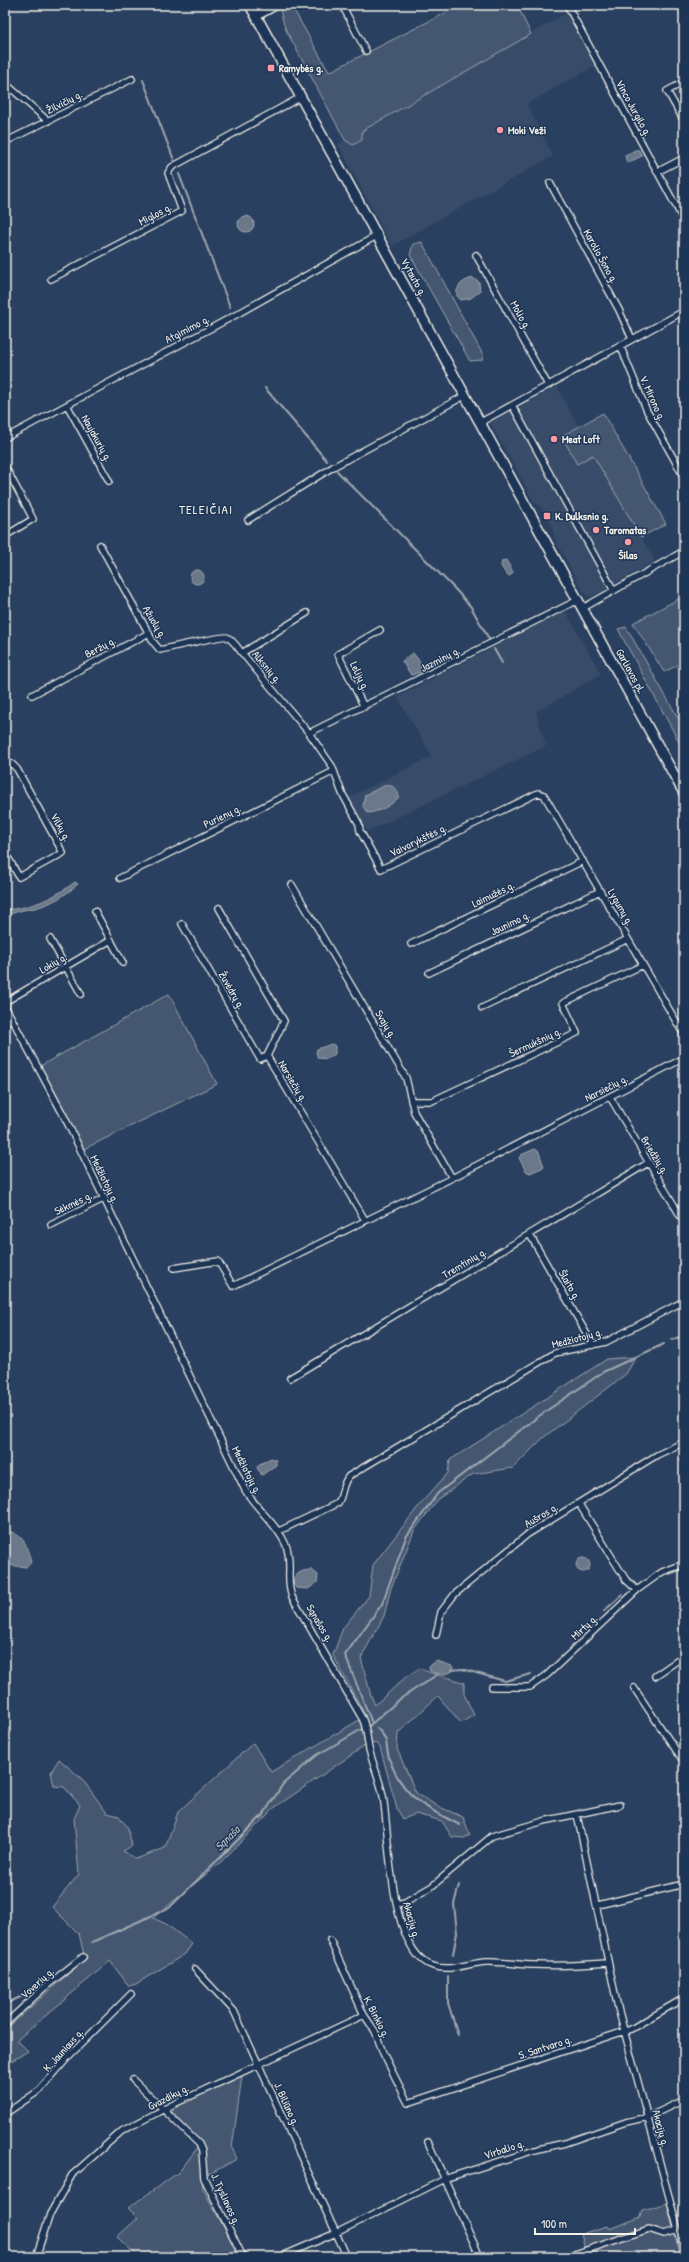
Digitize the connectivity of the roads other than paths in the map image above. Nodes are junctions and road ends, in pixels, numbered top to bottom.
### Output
1 (250, 5) edge
2 (276, 5) edge
3 (342, 5) edge
4 (567, 5) edge
5 (256, 16) junction
6 (366, 51) dead end
7 (132, 79) dead end
8 (684, 82) edge
9 (5, 83) edge
10 (301, 97) junction
11 (48, 121) junction
12 (684, 121) edge
13 (5, 142) edge
14 (684, 158) edge
15 (657, 172) junction
16 (550, 182) dead end
17 (684, 221) edge
18 (378, 235) junction
19 (476, 255) dead end
20 (51, 279) dead end
21 (684, 311) edge
22 (632, 339) junction
23 (620, 345) junction
24 (548, 385) junction
25 (466, 395) junction
26 (67, 404) junction
27 (512, 405) junction
28 (481, 422) junction
29 (5, 438) edge
30 (5, 466) edge
31 (684, 477) edge
32 (109, 481) dead end
33 (248, 520) dead end
34 (5, 536) edge
35 (100, 545) dead end
36 (684, 551) edge
37 (557, 561) joint
38 (614, 591) junction
39 (581, 604) junction
40 (307, 613) dead end
41 (380, 630) dead end
42 (148, 633) junction
43 (242, 653) junction
44 (32, 695) dead end
45 (364, 707) junction
46 (310, 733) junction
47 (5, 763) edge
48 (334, 771) junction
49 (683, 790) edge
50 (538, 793) joint
51 (5, 852) edge
52 (583, 861) junction
53 (120, 878) dead end
54 (292, 885) dead end
55 (600, 891) junction
56 (219, 908) dead end
57 (95, 911) dead end
58 (182, 924) dead end
59 (50, 939) dead end
60 (628, 939) junction
61 (111, 940) junction
62 (411, 944) dead end
63 (123, 963) dead end
64 (643, 965) junction
65 (66, 967) junction
66 (429, 974) dead end
67 (81, 994) dead end
68 (5, 1002) edge
69 (5, 1006) edge
70 (482, 1008) dead end
71 (8, 1021) edge
72 (684, 1035) edge
73 (267, 1056) junction
74 (684, 1058) edge
75 (610, 1097) junction
76 (411, 1101) junction
77 (648, 1163) junction
78 (452, 1178) junction
79 (103, 1199) junction
80 (365, 1220) junction
81 (684, 1222) edge
82 (51, 1225) dead end
83 (530, 1235) junction
84 (174, 1268) dead end
85 (684, 1301) edge
86 (594, 1345) junction
87 (290, 1378) dead end
88 (684, 1442) edge
89 (579, 1504) junction
90 (279, 1531) junction
91 (684, 1564) edge
92 (637, 1590) junction
93 (436, 1635) dead end
94 (684, 1656) edge
95 (655, 1676) dead end
96 (492, 1688) dead end
97 (634, 1688) dead end
98 (363, 1720) joint
99 (684, 1760) edge
100 (620, 1805) dead end
101 (577, 1815) junction
102 (684, 1884) edge
103 (397, 1904) junction
104 (598, 1905) junction
105 (330, 1940) dead end
106 (83, 1957) dead end
107 (607, 1963) junction
108 (195, 1969) dead end
109 (131, 1994) dead end
110 (684, 1998) edge
111 (364, 2015) junction
112 (5, 2024) edge
113 (624, 2031) junction
114 (258, 2065) junction
115 (133, 2080) dead end
116 (684, 2100) edge
117 (408, 2103) joint
118 (165, 2110) junction
119 (5, 2114) edge
120 (648, 2117) junction
121 (428, 2142) dead end
122 (444, 2180) junction
123 (678, 2230) junction
124 (336, 2233) junction
125 (684, 2252) edge
126 (36, 2257) edge
127 (243, 2257) edge
128 (280, 2257) edge
129 (348, 2257) edge
130 (480, 2257) edge
131 (566, 2257) edge

1 - 5 main road, Vytauto g.
2 - 5 main road
3 - 6 street
4 - 15 street, Vinco Jurgilo g.
5 - 10 main road, Vytauto g.
7 - 11 street, Žilvičių g.
8 - 12 street
9 - 11 street
10 - 18 main road, Vytauto g.
10 - 20 street, Miglos g.
11 - 13 street, Žilvičių g.
14 - 15 street
15 - 17 street, Vinco Jurgilo g.
16 - 22 street, Karolio Šono g.
18 - 25 main road, Vytauto g.
18 - 26 street, Atgimimo g.
19 - 24 street, Molio g.
21 - 22 street
22 - 23 street
23 - 24 street
23 - 31 street, V. Mirono g.
24 - 27 street
25 - 28 main road, Vytauto g.
25 - 33 street
26 - 29 street, Atgimimo g.
26 - 32 street, Naujakurių g.
27 - 28 street
27 - 38 street
28 - 37 main road, Vytauto g.
30 - 34 street
35 - 42 street, Ąžuolų g.
36 - 38 street, Jazminų g.
37 - 39 main road, Garliavos pl.
38 - 39 street, Jazminų g.
39 - 45 street, Jazminų g.
39 - 49 main road, Garliavos pl.
40 - 43 street, Alksnių g.
41 - 45 street, Lelijų g.
42 - 43 street, Ąžuolų g.
42 - 44 street, Beržų g.
43 - 46 street, Alksnių g.
45 - 46 street, Jazminų g.
46 - 48 street, Vaivorykštės g.
47 - 51 street, Vilkų g.
48 - 50 street, Vaivorykštės g.
48 - 53 street, Purienų g.
50 - 52 street, Lygumų g.
52 - 55 street, Lygumų g.
52 - 62 street, Laimužės g.
54 - 76 street, Svajų g.
55 - 60 street, Lygumų g.
55 - 66 street, Jaunimo g.
56 - 73 street, Narsiečių g.
57 - 61 street
58 - 73 street, Žuvėdrų g.
59 - 65 street
60 - 64 street, Lygumų g.
60 - 70 street
61 - 63 street
61 - 65 street, Lokių g.
64 - 72 street, Lygumų g.
64 - 76 street, Šermukšnių g.
65 - 67 street
65 - 68 street, Lokių g.
69 - 71 street, Medžiotojų g.
71 - 79 street, Medžiotojų g.
73 - 80 street, Narsiečių g.
74 - 75 street, Narsiečių g.
75 - 77 street, Briedžių g.
75 - 78 street, Narsiečių g.
76 - 78 street, Svajų g.
77 - 81 street, Briedžių g.
77 - 83 street, Tremtinių g.
78 - 80 street, Narsiečių g.
79 - 82 street, Sėkmės g.
79 - 90 street, Medžiotojų g.
80 - 84 street, Narsiečių g.
83 - 86 street, Šlaito g.
83 - 87 street, Tremtinių g.
85 - 86 street, Medžiotojų g.
86 - 90 street, Medžiotojų g.
88 - 89 street, Aušros g.
89 - 92 street
89 - 93 street, Aušros g.
90 - 98 street, Sąnašos g.
91 - 92 street, Mirtų g.
92 - 96 street, Mirtų g.
94 - 95 street
97 - 99 street
98 - 103 street, Akacijų g.
100 - 101 street
101 - 103 street
101 - 104 street, Akacijų g.
102 - 104 street
103 - 107 street, Akacijų g.
104 - 107 street, Akacijų g.
105 - 111 street, K. Binkio g.
106 - 112 street, Voverių g.
107 - 113 street, Akacijų g.
108 - 114 street, J. Biliūno g.
109 - 119 street, K. Jauniaus g.
110 - 113 street, S. Santvaro g.
111 - 114 street, Gvazdikų g.
111 - 117 street, K. Binkio g.
113 - 117 street, S. Santvaro g.
113 - 120 street, Akacijų g.
114 - 118 street, Gvazdikų g.
114 - 124 street, J. Biliūno g.
115 - 118 street, J. Tysliavos g.
116 - 120 street, Virbalio g.
118 - 126 street, Gvazdikų g.
118 - 127 street, J. Tysliavos g.
120 - 122 street, Virbalio g.
120 - 123 street, Akacijų g.
121 - 122 street
122 - 124 street, Virbalio g.
122 - 130 street
123 - 125 street, Akacijų g.
123 - 131 street
124 - 128 street, Virbalio g.
124 - 129 street, J. Biliūno g.

